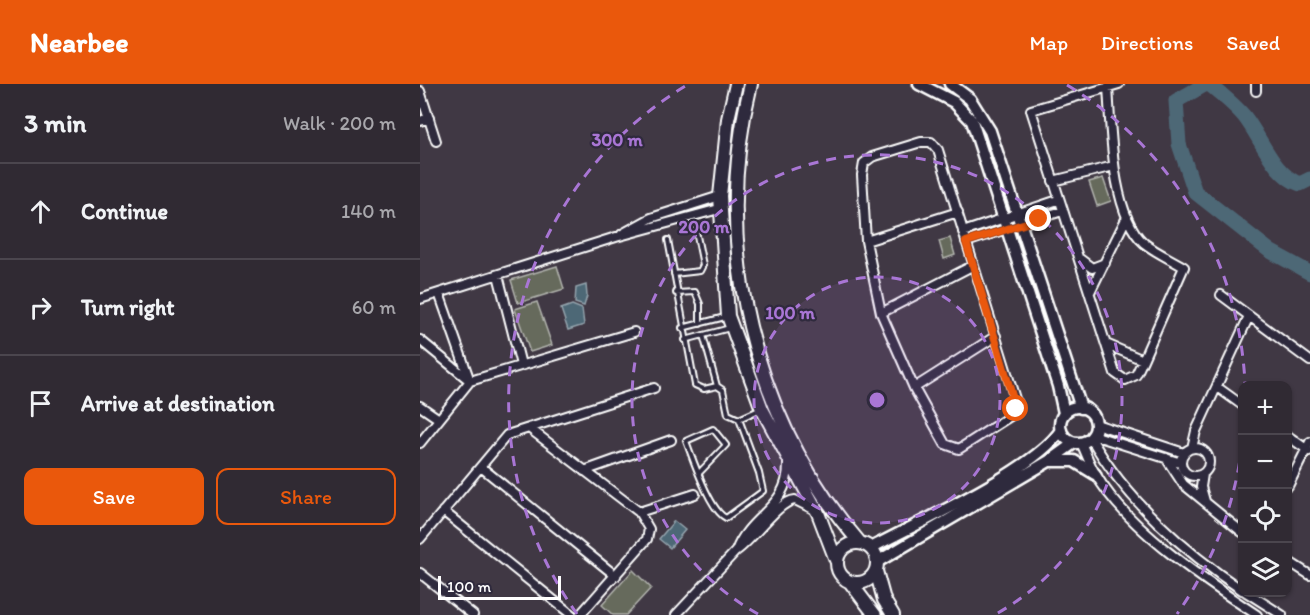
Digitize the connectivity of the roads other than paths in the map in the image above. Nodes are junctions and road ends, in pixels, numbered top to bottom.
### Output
1 (736, 84) edge
2 (751, 84) edge
3 (919, 84) edge
4 (951, 84) edge
5 (1119, 84) edge
6 (1108, 87) junction
7 (939, 88) edge
8 (420, 91) edge
9 (429, 118) junction
10 (420, 121) edge
11 (436, 141) dead end
12 (1114, 166) junction
13 (1053, 182) junction
14 (720, 196) junction
15 (1058, 200) junction
16 (719, 209) junction
17 (1062, 211) junction
18 (958, 212) junction
19 (1018, 213) junction
20 (1127, 217) junction
21 (1004, 218) junction
22 (1022, 225) junction
23 (1008, 229) junction
24 (696, 231) dead end
25 (963, 232) junction
26 (616, 237) junction
27 (668, 240) dead end
28 (866, 241) junction
29 (966, 242) junction
30 (1078, 258) junction
31 (1105, 263) junction
32 (972, 266) junction
33 (674, 274) junction
34 (498, 275) junction
35 (1090, 292) junction
36 (439, 293) junction
37 (676, 293) junction
38 (1221, 295) dead end
39 (420, 299) edge
40 (881, 313) junction
41 (1249, 316) junction
42 (730, 322) junction
43 (700, 324) junction
44 (682, 328) junction
45 (634, 332) dead end
46 (704, 335) junction
47 (996, 336) junction
48 (420, 340) edge
49 (685, 340) junction
50 (1106, 344) junction
51 (1143, 360) junction
52 (1310, 361) edge
53 (521, 365) junction
54 (470, 381) junction
55 (717, 386) junction
56 (1217, 387) junction
57 (654, 388) dead end
58 (914, 388) junction
59 (1238, 402) edge
60 (420, 406) edge
61 (1081, 408) junction
62 (762, 409) junction
63 (1064, 413) junction
64 (439, 419) junction
65 (739, 419) junction
66 (529, 428) junction
67 (1061, 430) junction
68 (1087, 436) junction
69 (1135, 437) junction
70 (1292, 439) edge
71 (671, 440) dead end
72 (1118, 442) junction
73 (420, 443) edge
74 (1132, 446) junction
75 (1192, 448) junction
76 (1309, 448) edge
77 (1184, 453) junction
78 (1101, 456) junction
79 (1166, 458) junction
80 (1049, 461) junction
81 (788, 462) junction
82 (481, 467) junction
83 (1182, 467) junction
84 (584, 471) junction
85 (700, 472) junction
86 (1095, 474) junction
87 (1203, 474) junction
88 (1292, 477) edge
89 (1183, 484) junction
90 (695, 494) dead end
91 (784, 498) junction
92 (1205, 501) junction
93 (443, 511) junction
94 (639, 512) junction
95 (818, 513) junction
96 (1238, 529) edge
97 (420, 539) edge
98 (865, 546) junction
99 (836, 560) junction
100 (1292, 564) edge
101 (877, 567) junction
102 (420, 573) edge
103 (1310, 575) edge
104 (615, 576) junction
105 (850, 582) junction
106 (1238, 586) edge
107 (1254, 597) edge
108 (473, 615) edge
109 (572, 615) edge
110 (580, 615) edge
111 (676, 615) edge
112 (875, 615) edge
113 (894, 615) edge
114 (1257, 615) edge
115 (1282, 615) edge

1 - 14 main road
2 - 98 main road
3 - 7 street
4 - 19 street
5 - 6 street
6 - 12 street
6 - 13 street
7 - 21 street
8 - 9 street
9 - 10 street
9 - 11 street
12 - 13 street
12 - 20 street
13 - 15 street
14 - 16 main road
14 - 26 street
15 - 17 street
15 - 19 street
16 - 26 street
16 - 42 main road
17 - 22 street
17 - 30 street
18 - 25 street
18 - 28 street
18 - 28 street
19 - 21 street
19 - 22 street
20 - 31 street
20 - 51 street
21 - 23 street
21 - 25 street
22 - 23 street
22 - 61 street
23 - 29 street
23 - 63 street
24 - 33 lane
25 - 29 street
26 - 34 street
27 - 33 lane
28 - 40 street
29 - 32 street
30 - 31 street
30 - 35 street
31 - 35 street
32 - 40 street
32 - 47 street
33 - 37 lane
34 - 36 street
34 - 53 street
35 - 50 street
36 - 39 street
36 - 54 street
37 - 43 lane
37 - 44 lane
38 - 41 street
40 - 58 street
41 - 52 street
41 - 56 street
42 - 43 lane
42 - 46 lane
42 - 62 main road
43 - 44 lane
44 - 49 lane
45 - 53 street
46 - 49 lane
46 - 55 lane
47 - 58 street
47 - 58 street
48 - 54 street
49 - 55 lane
50 - 51 street
50 - 51 street
53 - 54 street
54 - 64 street
55 - 65 lane
56 - 59 street
56 - 75 street
57 - 66 street
60 - 64 street
61 - 63 street
61 - 68 street
62 - 65 lane
62 - 81 main road
63 - 67 street
64 - 73 street
65 - 85 lane
66 - 82 street
66 - 84 street
67 - 68 street
67 - 98 street
68 - 69 street
68 - 72 street
68 - 78 street
68 - 80 street
68 - 86 street
69 - 74 street
69 - 77 street
70 - 76 street
71 - 84 street
72 - 74 street
72 - 78 street
74 - 79 street
75 - 77 street
75 - 87 street
76 - 88 street
77 - 83 street
78 - 106 street
79 - 83 street
79 - 89 street
80 - 86 street
80 - 101 street
81 - 91 street
81 - 95 main road
82 - 93 street
82 - 104 street
83 - 87 street
83 - 89 street
84 - 94 street
85 - 85 lane
86 - 114 street
87 - 92 street
89 - 92 street
90 - 94 street
91 - 95 street
91 - 111 street
92 - 96 street
93 - 97 street
93 - 109 street
94 - 104 street
95 - 99 main road
98 - 99 main road
98 - 101 main road
99 - 105 main road
100 - 103 street
101 - 105 main road
101 - 113 main road
102 - 108 street
104 - 110 street
105 - 112 main road
107 - 115 street

